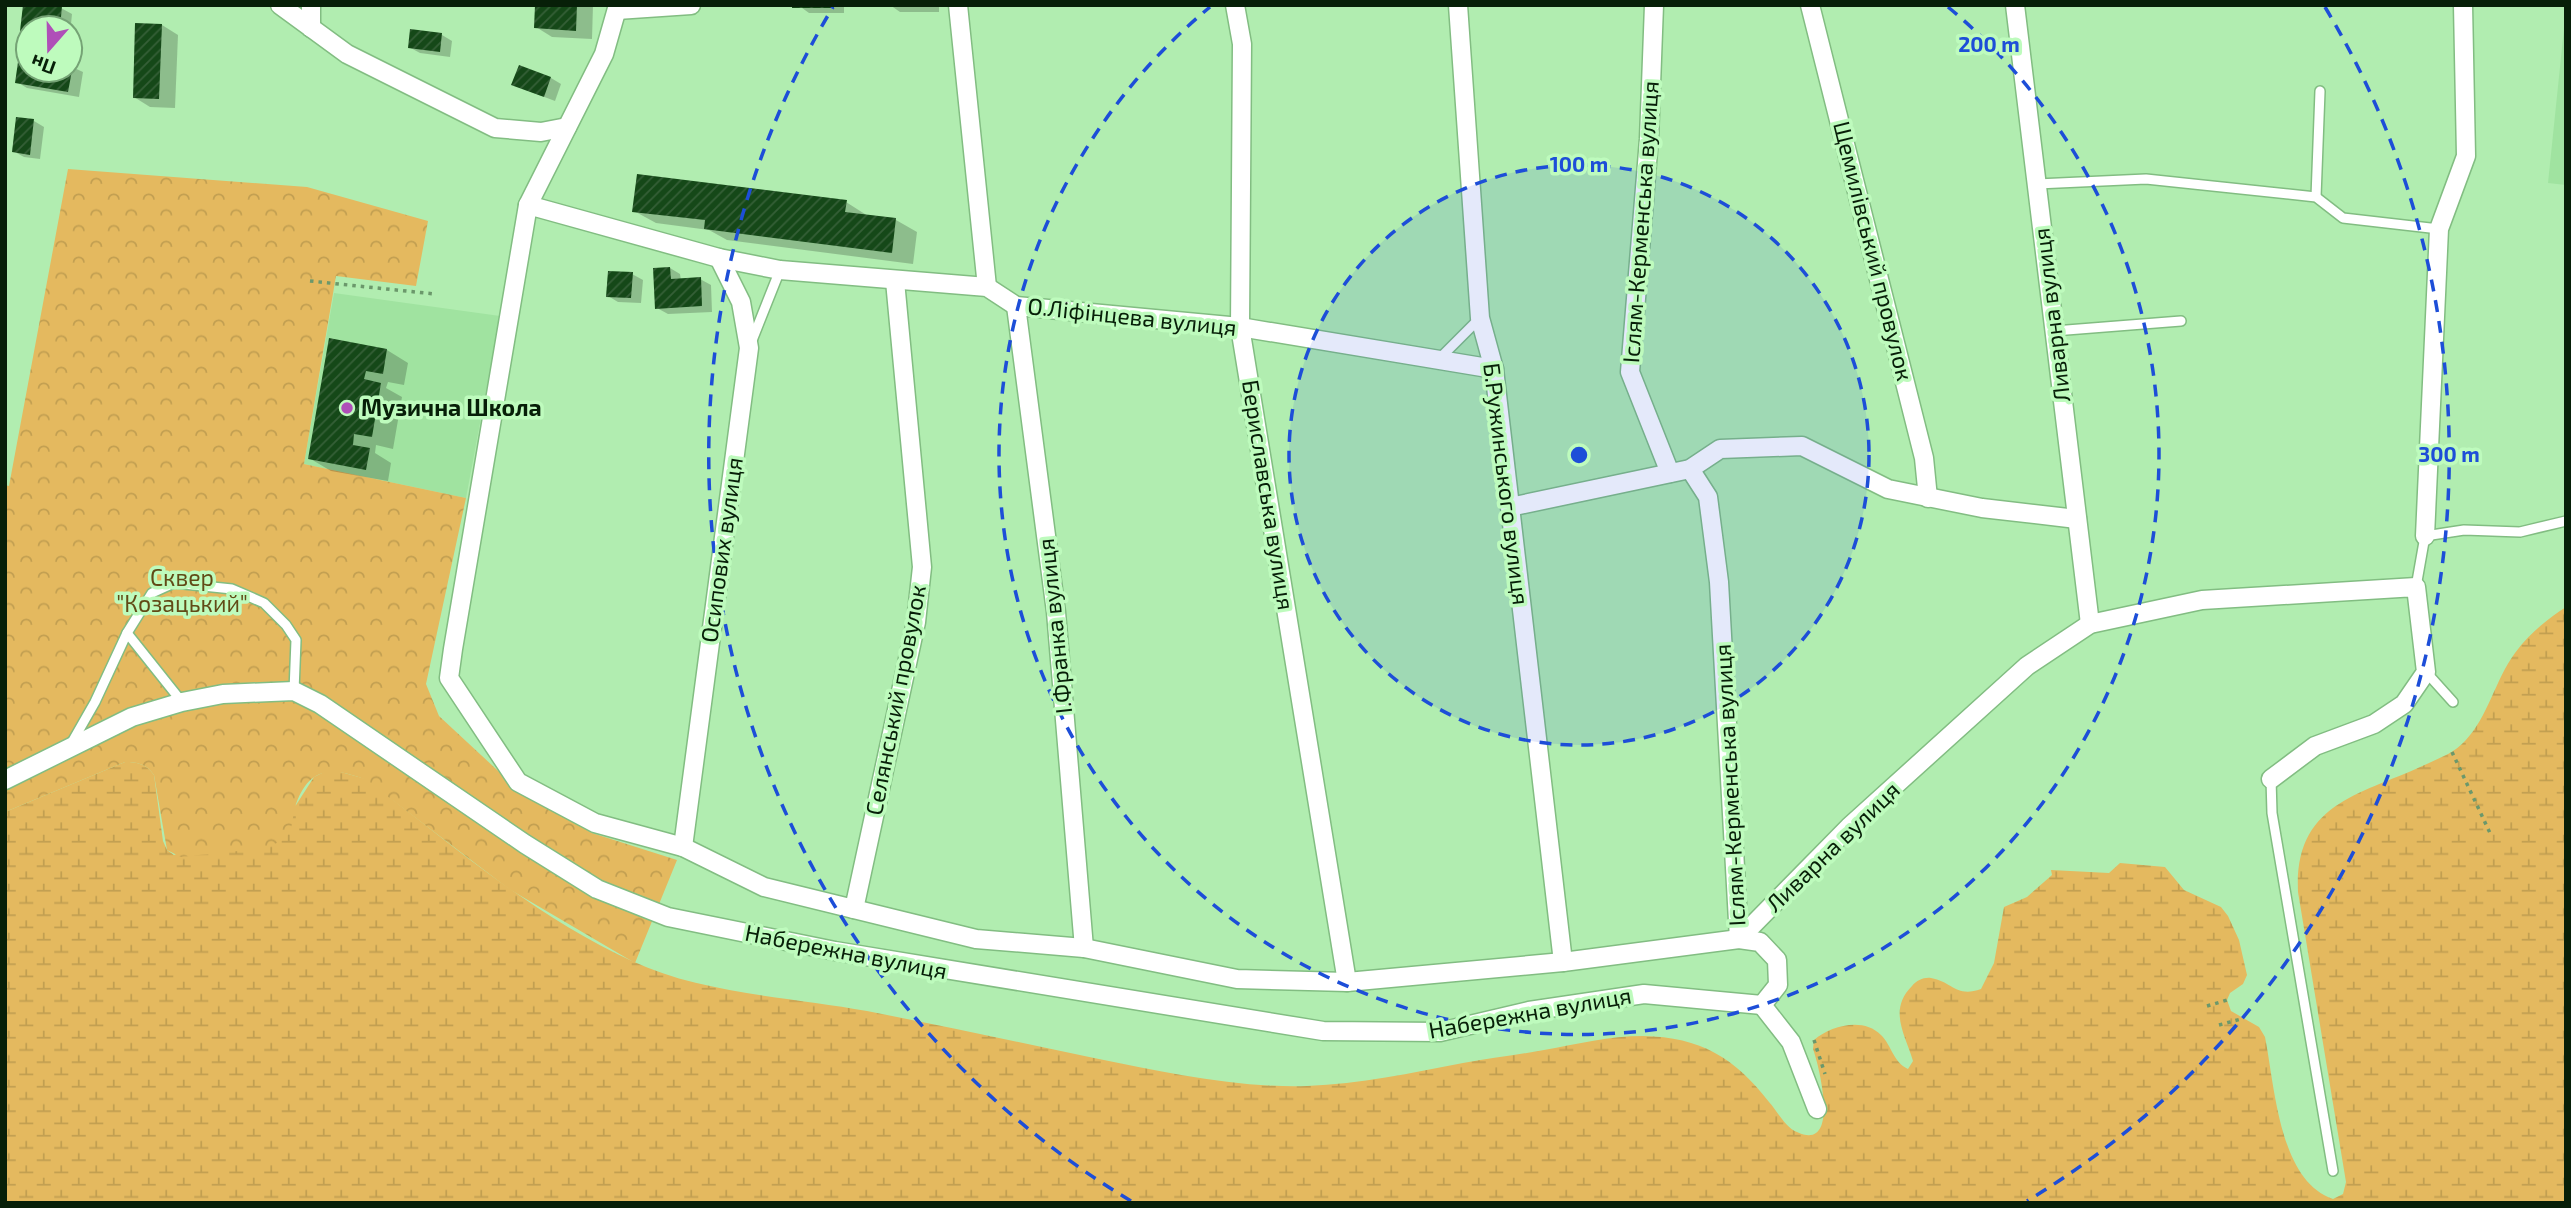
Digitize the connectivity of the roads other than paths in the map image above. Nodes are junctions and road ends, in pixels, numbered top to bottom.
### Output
1 (280, 5) edge
2 (311, 5) edge
3 (691, 5) edge
4 (958, 5) edge
5 (1235, 5) edge
6 (1458, 5) edge
7 (1654, 5) edge
8 (1810, 5) edge
9 (2015, 5) edge
10 (2463, 5) edge
11 (617, 8) edge
12 (311, 28) junction
13 (2320, 91) dead end
14 (567, 127) junction
15 (2036, 184) junction
16 (2316, 198) junction
17 (528, 205) junction
18 (2439, 229) junction
19 (719, 258) junction
20 (780, 270) junction
21 (895, 281) junction
22 (988, 287) junction
23 (1016, 306) junction
24 (1480, 318) junction
25 (2181, 321) dead end
26 (1240, 327) junction
27 (2054, 331) junction
28 (750, 348) junction
29 (1438, 360) junction
30 (1494, 369) junction
31 (1690, 469) junction
32 (1670, 473) junction
33 (1928, 498) junction
34 (1510, 507) junction
35 (2077, 519) junction
36 (2566, 521) edge
37 (2425, 536) junction
38 (2416, 587) junction
39 (2090, 624) junction
40 (127, 633) junction
41 (2426, 672) junction
42 (294, 691) junction
43 (182, 702) junction
44 (2452, 702) dead end
45 (70, 746) junction
46 (2271, 779) joint
47 (5, 780) edge
48 (683, 847) junction
49 (854, 909) junction
50 (1739, 939) junction
51 (1084, 948) junction
52 (1563, 962) junction
53 (1347, 982) junction
54 (1762, 1005) junction
55 (1817, 1109) dead end
56 (2333, 1171) dead end

1 - 12 street
2 - 12 street
3 - 11 street
4 - 22 street
5 - 26 street, Бериславська вулиця
6 - 24 street, Б.Ружинського вулиця
7 - 32 street, Іслям-Керменська вулиця
8 - 33 street, Щемилівський провулок
9 - 15 street, Ливарна вулиця
10 - 18 street
11 - 14 street
12 - 14 street
13 - 16 lane
14 - 17 street
15 - 16 lane
15 - 27 street, Ливарна вулиця
16 - 18 lane
17 - 19 street
17 - 48 street
18 - 37 street
19 - 20 street
19 - 28 street, Осипових вулиця
20 - 21 street
20 - 28 lane
21 - 22 street
21 - 49 street, Селянський провулок
22 - 23 street, О.Ліфінцева вулиця
23 - 26 street, О.Ліфінцева вулиця
23 - 51 street, І.Франка вулиця
24 - 29 lane
24 - 30 street, Б.Ружинського вулиця
25 - 27 lane
26 - 29 street, О.Ліфінцева вулиця
26 - 53 street, Бериславська вулиця
27 - 35 street, Ливарна вулиця
28 - 48 street, Осипових вулиця
29 - 30 street, О.Ліфінцева вулиця
30 - 34 street, Б.Ружинського вулиця
31 - 32 street
31 - 33 street
31 - 50 street, Іслям-Керменська вулиця
32 - 34 street
33 - 35 street
34 - 52 street, Б.Ружинського вулиця
35 - 39 street, Ливарна вулиця
36 - 37 lane
37 - 38 lane
38 - 39 street, Ливарна вулиця
38 - 41 street
39 - 50 street, Ливарна вулиця
40 - 42 lane
40 - 43 lane
40 - 45 lane
41 - 44 lane
41 - 46 street
42 - 43 street
42 - 54 street, Набережна вулиця
43 - 45 street
45 - 47 street
46 - 56 lane
48 - 49 street
49 - 51 street
50 - 52 street
50 - 54 street
51 - 53 street
52 - 53 street
54 - 55 street

